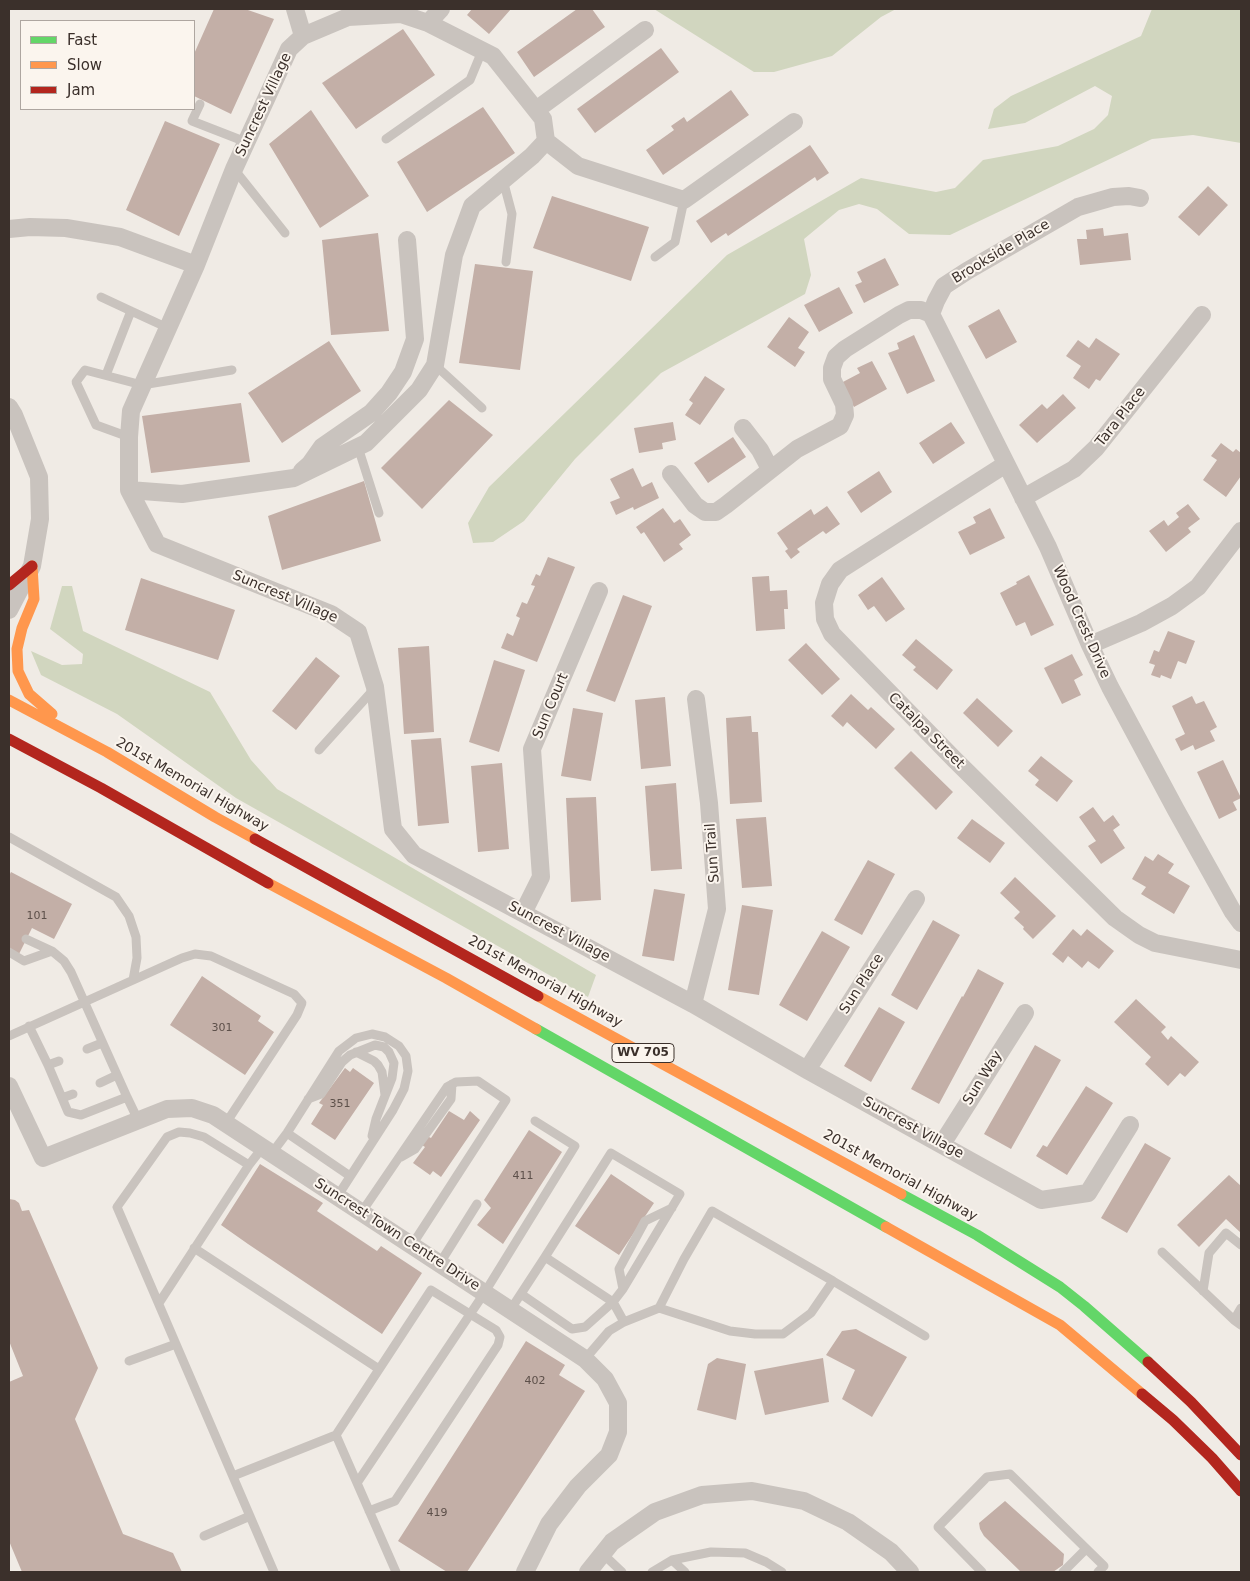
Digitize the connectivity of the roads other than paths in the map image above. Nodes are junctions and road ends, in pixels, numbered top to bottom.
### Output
1 (295, 9) edge
2 (441, 9) edge
3 (428, 23) junction
4 (645, 30) dead end
5 (303, 36) junction
6 (482, 51) junction
7 (200, 104) dead end
8 (536, 110) junction
9 (794, 122) dead end
10 (386, 139) dead end
11 (546, 141) junction
12 (246, 142) junction
13 (234, 169) junction
14 (503, 180) junction
15 (1140, 198) dead end
16 (684, 200) junction
17 (9, 230) edge
18 (285, 233) dead end
19 (407, 240) dead end
20 (654, 257) dead end
21 (506, 262) dead end
22 (196, 265) junction
23 (101, 297) dead end
24 (131, 312) junction
25 (932, 314) junction
26 (1202, 315) dead end
27 (168, 328) junction
28 (435, 365) junction
29 (232, 370) dead end
30 (106, 375) junction
31 (142, 385) junction
32 (9, 407) edge
33 (482, 408) dead end
34 (743, 428) dead end
35 (129, 437) junction
36 (358, 447) junction
37 (1006, 464) junction
38 (770, 469) junction
39 (671, 474) dead end
40 (294, 478) junction
41 (129, 490) junction
42 (1023, 498) junction
43 (379, 513) dead end
44 (1241, 531) edge
45 (32, 566) junction
46 (9, 585) edge
47 (599, 591) dead end
48 (9, 610) edge
49 (1090, 645) junction
50 (375, 687) junction
51 (696, 699) dead end
52 (9, 700) edge
53 (12, 743) edge
54 (319, 750) dead end
55 (107, 752) junction
56 (9, 837) edge
57 (916, 899) dead end
58 (523, 913) junction
59 (1241, 923) edge
60 (26, 939) dead end
61 (9, 952) edge
62 (52, 952) junction
63 (1241, 960) edge
64 (133, 980) junction
65 (84, 1001) junction
66 (693, 1004) junction
67 (1025, 1012) dead end
68 (29, 1026) junction
69 (9, 1036) edge
70 (102, 1042) junction
71 (87, 1049) dead end
72 (356, 1052) junction
73 (59, 1061) dead end
74 (48, 1065) junction
75 (807, 1070) junction
76 (117, 1075) junction
77 (100, 1083) dead end
78 (9, 1086) edge
79 (72, 1094) dead end
80 (127, 1097) junction
81 (62, 1098) junction
82 (385, 1098) junction
83 (308, 1099) junction
84 (138, 1120) junction
85 (535, 1120) dead end
86 (226, 1124) junction
87 (1130, 1125) dead end
88 (287, 1133) junction
89 (371, 1144) junction
90 (942, 1144) junction
91 (267, 1150) junction
92 (249, 1165) junction
93 (350, 1176) junction
94 (337, 1197) junction
95 (477, 1204) dead end
96 (672, 1207) junction
97 (361, 1213) junction
98 (412, 1245) junction
99 (1241, 1246) edge
100 (194, 1248) junction
101 (1162, 1252) dead end
102 (545, 1257) junction
103 (440, 1263) junction
104 (833, 1280) junction
105 (623, 1289) junction
106 (1203, 1291) junction
107 (485, 1292) junction
108 (521, 1294) junction
109 (614, 1302) junction
110 (159, 1303) junction
111 (659, 1308) junction
112 (1241, 1308) edge
113 (511, 1309) junction
114 (470, 1314) junction
115 (624, 1322) junction
116 (1238, 1322) edge
117 (926, 1336) dead end
118 (176, 1344) junction
119 (585, 1359) junction
120 (129, 1362) dead end
121 (379, 1368) junction
122 (336, 1435) junction
123 (1241, 1455) edge
124 (233, 1476) junction
125 (356, 1483) junction
126 (1241, 1491) edge
127 (369, 1511) junction
128 (250, 1516) junction
129 (204, 1536) dead end
130 (1086, 1549) junction
131 (603, 1554) junction
132 (672, 1560) junction
133 (1104, 1570) edge
134 (274, 1572) edge
135 (396, 1572) edge
136 (525, 1572) edge
137 (588, 1572) edge
138 (622, 1572) edge
139 (652, 1572) edge
140 (685, 1572) edge
141 (782, 1572) edge
142 (910, 1572) edge
143 (982, 1572) edge
144 (1063, 1572) edge

1 - 5 street
2 - 3 street
3 - 5 street, Suncrest Village
3 - 6 street, Suncrest Village
4 - 8 street
5 - 12 street, Suncrest Village
6 - 8 street, Suncrest Village
6 - 10 lane
7 - 12 lane
8 - 11 street, Suncrest Village
9 - 16 street
11 - 14 street
11 - 16 street
12 - 13 street, Suncrest Village
13 - 18 lane
13 - 22 street, Suncrest Village
14 - 21 lane
14 - 28 street
15 - 25 street, Brookside Place
16 - 20 lane
17 - 22 street
19 - 40 street
22 - 27 street, Suncrest Village
23 - 24 lane
24 - 27 lane
24 - 30 lane
25 - 37 street, Wood Crest Drive
25 - 38 street
26 - 42 street, Tara Place
27 - 31 street, Suncrest Village
28 - 33 lane
28 - 36 street
29 - 31 lane
30 - 31 lane
30 - 35 lane
31 - 35 street, Suncrest Village
32 - 45 street
34 - 38 street
35 - 41 street, Suncrest Village
36 - 40 street
36 - 43 lane
37 - 42 street, Wood Crest Drive
37 - 63 street, Catalpa Street
38 - 39 street
40 - 41 street
41 - 50 street, Suncrest Village
42 - 49 street, Wood Crest Drive
44 - 49 street
45 - 46 main road
45 - 48 street
45 - 55 main road
47 - 58 street, Sun Court
49 - 59 street, Wood Crest Drive
50 - 54 lane
50 - 58 street, Suncrest Village
51 - 66 street, Sun Trail
52 - 55 main road, 201st Memorial Highway / WV 705
53 - 126 main road, WV 705
55 - 123 main road, 201st Memorial Highway / WV 705
56 - 64 lane
57 - 75 street, Sun Place
58 - 66 street, Suncrest Village
60 - 62 lane
61 - 62 lane
62 - 65 lane
64 - 65 lane
64 - 86 lane
65 - 68 lane
65 - 70 lane
66 - 75 street, Suncrest Village
67 - 90 street, Sun Way
68 - 69 lane
68 - 74 lane
70 - 71 lane
70 - 76 lane
72 - 82 lane
72 - 82 lane
72 - 83 lane
73 - 74 lane
74 - 81 lane
75 - 90 street, Suncrest Village
76 - 77 lane
76 - 80 lane
78 - 84 street, Suncrest Town Centre Drive
79 - 81 lane
80 - 81 lane
80 - 84 lane
82 - 89 lane
83 - 88 lane
83 - 89 lane
84 - 86 street, Suncrest Town Centre Drive
85 - 107 lane
86 - 91 street, Suncrest Town Centre Drive
87 - 90 street, Suncrest Village
88 - 91 lane
88 - 93 lane
89 - 93 lane
91 - 92 lane
91 - 94 street, Suncrest Town Centre Drive
92 - 100 lane
92 - 110 lane
93 - 94 lane
94 - 97 street, Suncrest Town Centre Drive
95 - 103 lane
96 - 102 lane
96 - 105 lane
96 - 105 lane
97 - 98 street, Suncrest Town Centre Drive
97 - 98 lane
98 - 103 street, Suncrest Town Centre Drive
99 - 106 lane
100 - 110 lane
100 - 121 lane
101 - 106 lane
102 - 108 lane
102 - 109 lane
103 - 107 street, Suncrest Town Centre Drive
104 - 111 lane
104 - 111 lane
104 - 117 lane
105 - 109 lane
106 - 116 lane
107 - 113 street, Suncrest Town Centre Drive
107 - 114 lane
108 - 109 lane
108 - 113 lane
109 - 115 lane
110 - 118 lane
111 - 115 lane
112 - 116 lane
113 - 119 street, Suncrest Town Centre Drive
114 - 121 lane
114 - 125 lane
114 - 127 lane
115 - 119 lane
118 - 120 lane
118 - 124 lane
119 - 136 street, Suncrest Town Centre Drive
121 - 122 lane
122 - 124 lane
122 - 125 lane
124 - 128 lane
125 - 127 lane
127 - 135 lane
128 - 129 lane
128 - 134 lane
130 - 133 lane
130 - 143 lane
130 - 144 lane
131 - 137 street
131 - 138 lane
131 - 142 street
132 - 139 lane
132 - 140 lane
132 - 141 lane

